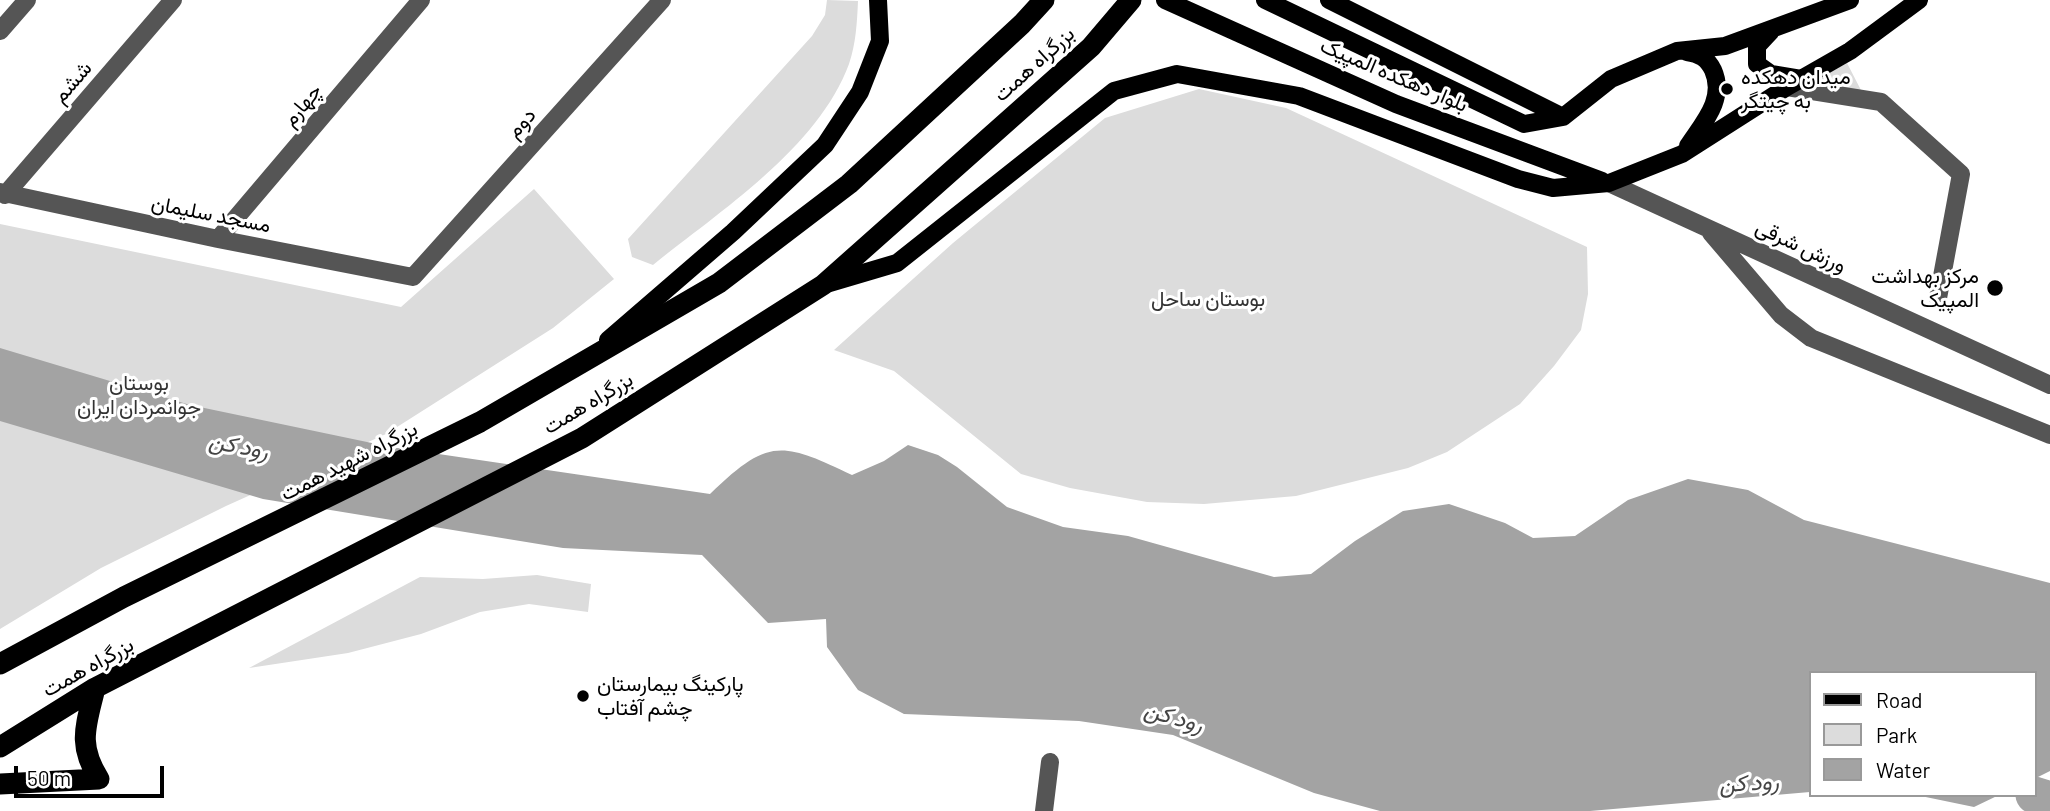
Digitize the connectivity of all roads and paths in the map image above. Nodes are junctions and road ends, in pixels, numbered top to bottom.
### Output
1 (27, 0) edge
2 (173, 0) edge
3 (421, 0) edge
4 (662, 0) edge
5 (878, 0) edge
6 (1044, 0) edge
7 (1131, 0) edge
8 (1165, 0) edge
9 (1265, 0) edge
10 (1329, 0) edge
11 (1850, 0) edge
12 (1919, 0) edge
13 (1774, 28) junction
14 (0, 32) edge
15 (1677, 51) junction
16 (1794, 83) junction
17 (1563, 117) junction
18 (1682, 154) junction
19 (1609, 183) junction
20 (2, 193) edge
21 (1707, 228) junction
22 (218, 239) junction
23 (413, 277) joint
24 (823, 285) junction
25 (1938, 298) dead end
26 (589, 357) junction
27 (2050, 385) edge
28 (2050, 435) edge
29 (124, 597) joint
30 (0, 664) edge
31 (95, 688) junction
32 (0, 747) edge
33 (1050, 762) dead end
34 (0, 784) edge
35 (1044, 811) edge

1 - 14 street
2 - 20 street, ششم
3 - 22 street, چهارم
4 - 23 street, دوم
5 - 26 main road
6 - 26 highway, بزرگراه همت
7 - 24 highway, بزرگراه همت
8 - 19 main road, بلوار دهکده المپیک
9 - 17 main road, بلوار دهکده المپیک
10 - 17 main road
11 - 13 main road
12 - 16 main road
13 - 15 main road
13 - 16 main road
15 - 17 main road
15 - 18 main road
16 - 18 main road
16 - 25 street
18 - 19 main road
19 - 21 street, ورزش شرقی
19 - 24 main road
20 - 22 street, مسجد سلیمان
21 - 27 street, ورزش شرقی
21 - 28 street
22 - 23 street, مسجد سلیمان
24 - 31 highway, بزرگراه همت
26 - 29 highway, بزرگراه شهید همت
29 - 30 highway, بزرگراه همت
31 - 32 highway, بزرگراه همت
31 - 34 highway
33 - 35 street

